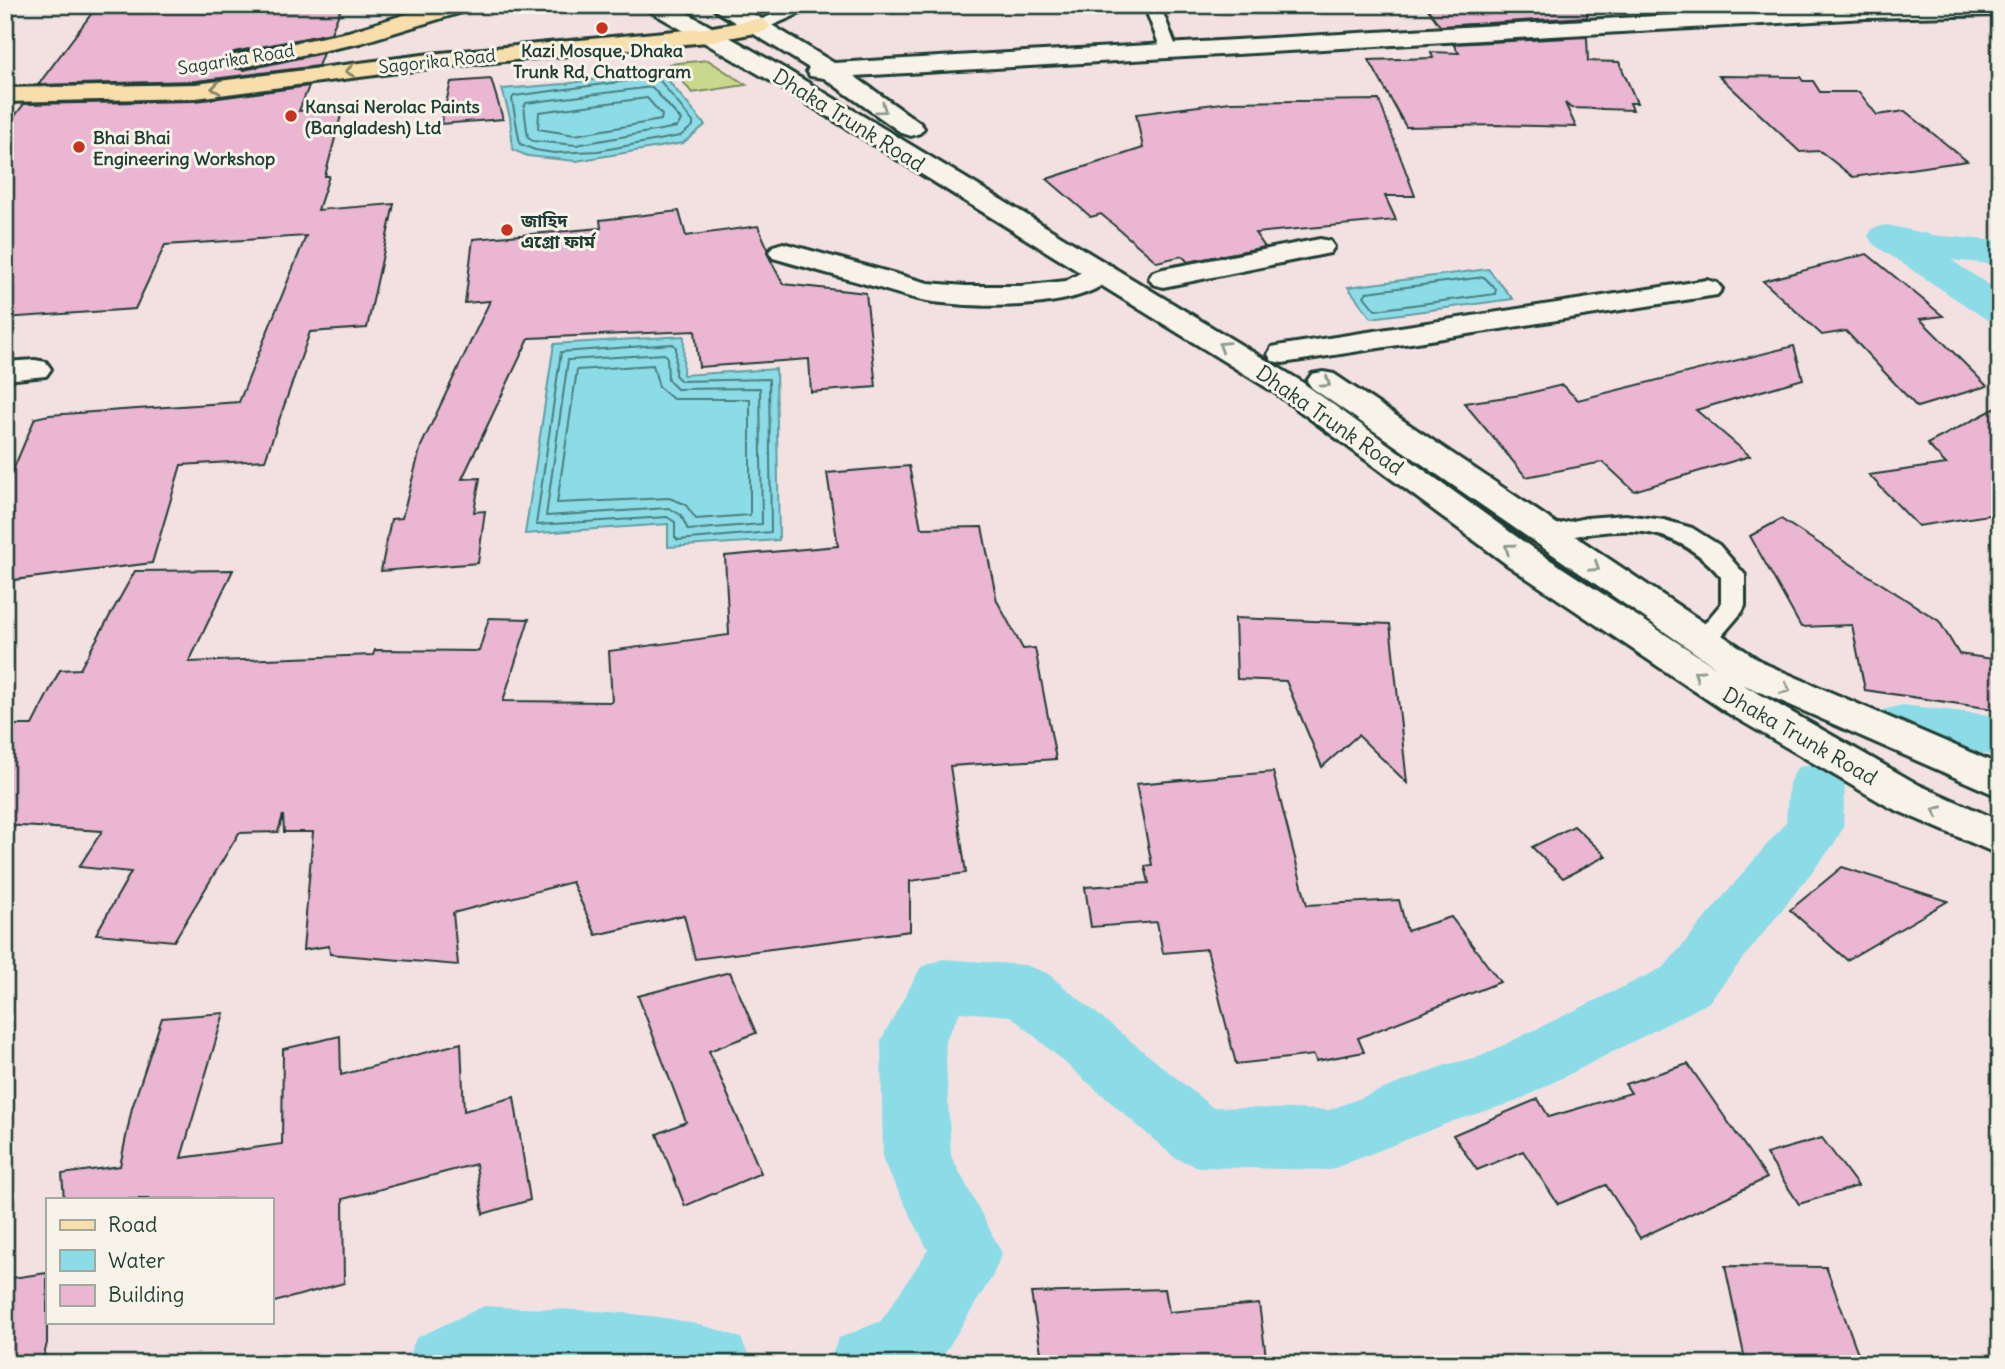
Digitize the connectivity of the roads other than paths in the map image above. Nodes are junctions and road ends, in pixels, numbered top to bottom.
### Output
1 (461, 5) edge
2 (656, 5) edge
3 (723, 5) edge
4 (811, 5) edge
5 (1152, 5) edge
6 (2000, 8) edge
7 (1795, 10) edge
8 (758, 26) junction
9 (707, 35) junction
10 (1170, 52) junction
11 (218, 64) dead end
12 (192, 68) dead end
13 (829, 71) junction
14 (778, 75) junction
15 (5, 76) edge
16 (5, 95) edge
17 (1320, 247) dead end
18 (783, 252) dead end
19 (1102, 272) junction
20 (1163, 278) junction
21 (1707, 289) dead end
22 (1283, 354) junction
23 (1546, 534) junction
24 (1703, 641) junction
25 (2000, 782) edge
26 (2000, 839) edge

1 - 11 main road, Sagarika Road
2 - 9 main road, Dhaka Trunk Road
3 - 8 main road, Dhaka Trunk Road
4 - 8 lane
5 - 10 lane
6 - 7 main road
7 - 10 main road
8 - 9 main road, Sagorika Road
8 - 13 main road, Dhaka Trunk Road
9 - 14 main road, Dhaka Trunk Road
9 -> 16 main road, Sagorika Road
10 - 13 main road
12 - 15 main road, Sagarika Road
13 - 14 main road
13 -> 20 main road, Dhaka Trunk Road
14 - 19 main road, Dhaka Trunk Road
17 - 20 main road
18 - 19 main road
26 -> 19 main road, Dhaka Trunk Road
20 - 22 main road, Dhaka Trunk Road
21 - 22 main road
22 -> 23 main road, Dhaka Trunk Road
23 -> 24 main road, Dhaka Trunk Road
23 - 24 lane
24 -> 25 main road, Dhaka Trunk Road

